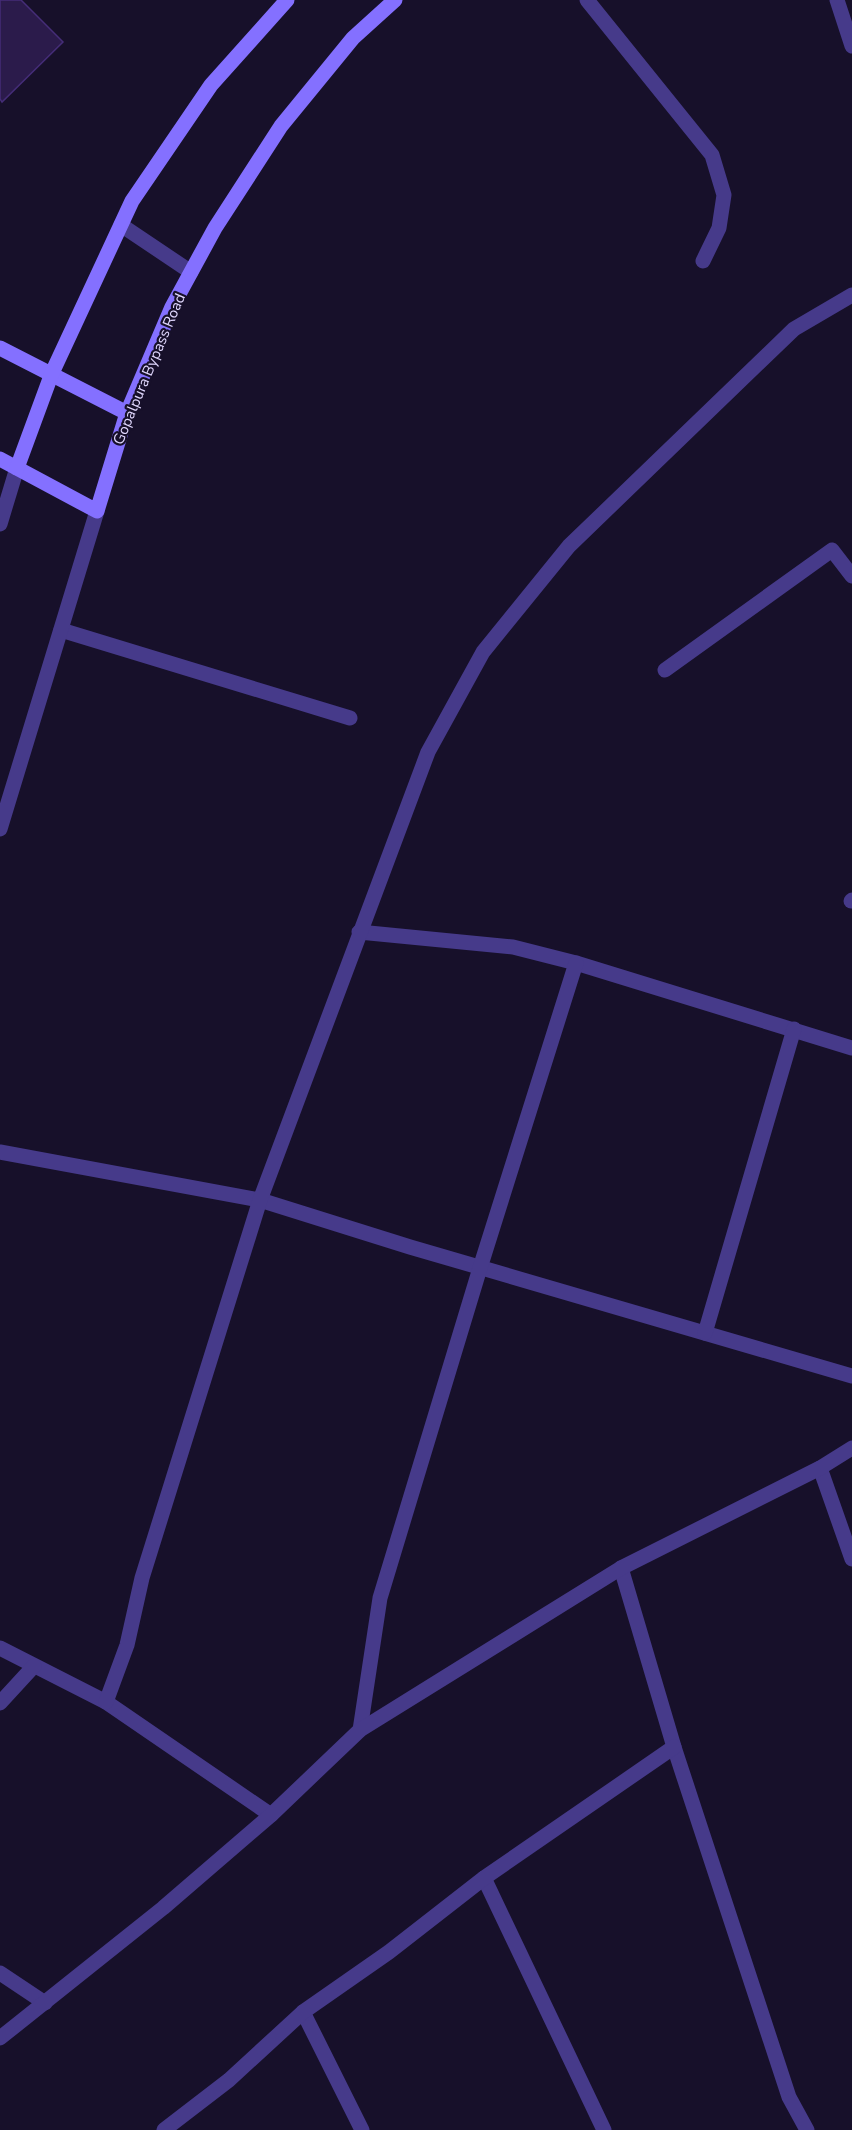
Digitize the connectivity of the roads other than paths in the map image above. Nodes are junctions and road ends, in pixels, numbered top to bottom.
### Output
1 (287, 0) edge
2 (395, 0) edge
3 (587, 0) edge
4 (837, 0) edge
5 (851, 38) edge
6 (121, 225) junction
7 (703, 261) dead end
8 (191, 272) junction
9 (852, 295) edge
10 (0, 348) edge
11 (52, 373) junction
12 (127, 413) junction
13 (0, 459) edge
14 (17, 468) junction
15 (97, 510) junction
16 (0, 524) edge
17 (852, 576) edge
18 (60, 630) junction
19 (665, 670) dead end
20 (350, 718) dead end
21 (0, 830) edge
22 (359, 932) junction
23 (576, 963) junction
24 (794, 1029) junction
25 (852, 1048) edge
26 (0, 1152) edge
27 (260, 1200) junction
28 (480, 1268) junction
29 (705, 1333) junction
30 (852, 1376) edge
31 (852, 1448) edge
32 (820, 1468) junction
33 (852, 1559) edge
34 (621, 1568) junction
35 (0, 1648) edge
36 (34, 1666) junction
37 (106, 1702) junction
38 (0, 1703) edge
39 (360, 1730) junction
40 (674, 1747) junction
41 (271, 1815) junction
42 (484, 1878) junction
43 (0, 1972) edge
44 (45, 2003) junction
45 (303, 2012) junction
46 (0, 2038) edge
47 (164, 2130) edge
48 (362, 2130) edge
49 (604, 2130) edge
50 (807, 2130) edge

1 - 6 main road
2 - 8 main road, Gopalpura Bypass Road
3 - 7 street
4 - 5 street
6 - 8 street
6 - 11 main road
8 - 12 main road, Gopalpura Bypass Road
9 - 22 street
10 - 11 main road
11 - 12 main road
11 - 14 main road
12 - 15 main road, Gopalpura Bypass Road
13 - 14 main road
14 - 15 main road
14 - 16 street
15 - 18 street, Gopalpura Bypass Road
17 - 19 street
18 - 20 street
18 - 21 street, Gopalpura Bypass Road
22 - 23 street
22 - 27 street
23 - 24 street
23 - 28 street
24 - 25 street
24 - 29 street
26 - 27 street
27 - 28 street
27 - 37 street
28 - 29 street
28 - 39 street
29 - 30 street
31 - 32 street
32 - 33 street
32 - 34 street
34 - 39 street
34 - 40 street
35 - 36 street
36 - 37 street
36 - 38 street
37 - 41 street
39 - 41 street
40 - 42 street
40 - 50 street
41 - 44 street
42 - 45 street
42 - 49 street
43 - 44 street
44 - 46 street
45 - 47 street
45 - 48 street

